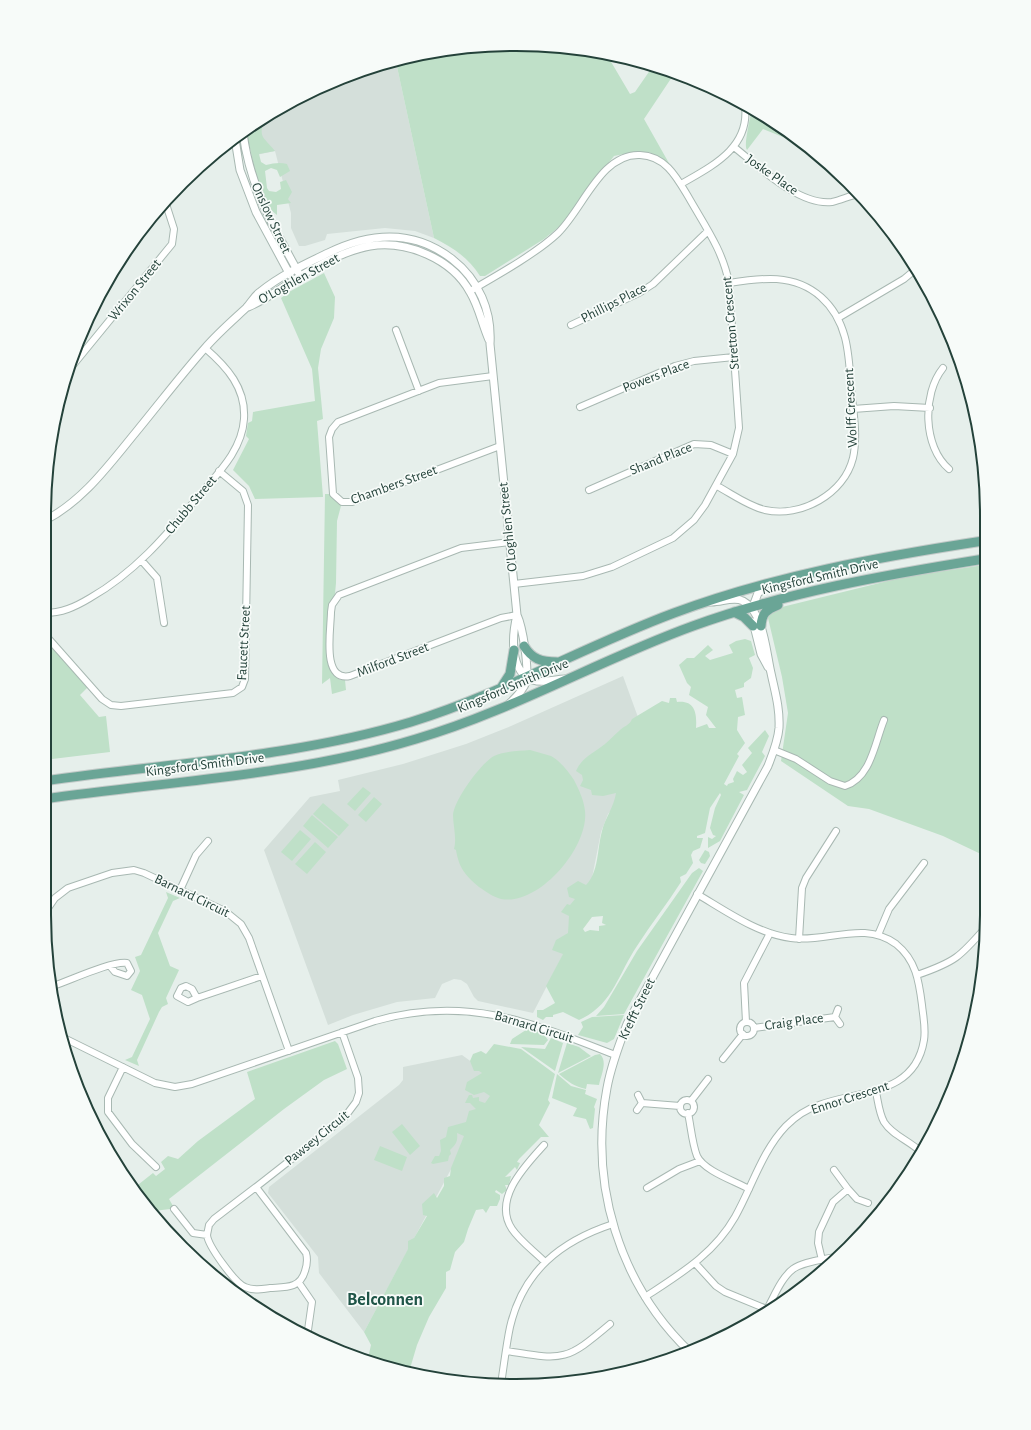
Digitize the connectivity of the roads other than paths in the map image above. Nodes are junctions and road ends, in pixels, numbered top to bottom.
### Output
1 (745, 111) edge
2 (244, 139) edge
3 (236, 145) edge
4 (734, 148) junction
5 (249, 168) junction
6 (240, 170) junction
7 (681, 184) junction
8 (852, 196) edge
9 (167, 208) edge
10 (708, 231) junction
11 (296, 269) junction
12 (288, 273) junction
13 (912, 273) edge
14 (300, 276) junction
15 (292, 280) junction
16 (729, 283) junction
17 (477, 287) junction
18 (470, 291) junction
19 (248, 307) junction
20 (838, 318) junction
21 (571, 325) dead end
22 (396, 330) dead end
23 (490, 344) junction
24 (205, 348) junction
25 (79, 358) edge
26 (734, 358) junction
27 (943, 368) dead end
28 (493, 376) junction
29 (419, 391) junction
30 (580, 407) dead end
31 (853, 408) junction
32 (930, 408) junction
33 (500, 446) junction
34 (733, 454) junction
35 (949, 469) dead end
36 (219, 471) junction
37 (717, 486) junction
38 (589, 490) dead end
39 (51, 517) edge
40 (510, 542) junction
41 (980, 542) edge
42 (980, 560) edge
43 (142, 561) junction
44 (774, 581) junction
45 (514, 584) junction
46 (806, 592) junction
47 (706, 602) junction
48 (752, 607) junction
49 (734, 612) junction
50 (51, 613) edge
51 (517, 615) junction
52 (164, 623) dead end
53 (757, 626) junction
54 (51, 641) edge
55 (524, 646) junction
56 (514, 650) junction
57 (560, 662) junction
58 (526, 677) junction
59 (565, 679) junction
60 (500, 689) junction
61 (509, 704) junction
62 (884, 720) dead end
63 (774, 750) junction
64 (51, 780) edge
65 (51, 798) edge
66 (836, 831) dead end
67 (208, 841) dead end
68 (924, 863) dead end
69 (180, 890) junction
70 (697, 894) junction
71 (51, 904) edge
72 (770, 933) junction
73 (979, 934) edge
74 (878, 935) junction
75 (799, 939) junction
76 (110, 966) dead end
77 (917, 975) junction
78 (262, 976) junction
79 (57, 985) edge
80 (197, 998) dead end
81 (838, 1009) dead end
82 (835, 1017) junction
83 (746, 1022) junction
84 (840, 1024) dead end
85 (754, 1028) junction
86 (342, 1032) junction
87 (743, 1034) junction
88 (69, 1040) edge
89 (288, 1051) junction
90 (615, 1055) junction
91 (724, 1059) dead end
92 (123, 1067) junction
93 (708, 1079) dead end
94 (876, 1092) junction
95 (638, 1095) dead end
96 (691, 1102) junction
97 (642, 1103) junction
98 (680, 1106) junction
99 (637, 1110) dead end
100 (688, 1114) junction
101 (544, 1145) dead end
102 (917, 1149) edge
103 (700, 1160) junction
104 (156, 1167) dead end
105 (834, 1170) dead end
106 (256, 1187) junction
107 (647, 1188) dead end
108 (749, 1188) junction
109 (848, 1189) junction
110 (868, 1203) dead end
111 (174, 1209) dead end
112 (613, 1224) junction
113 (207, 1235) junction
114 (828, 1259) edge
115 (822, 1260) junction
116 (545, 1262) junction
117 (696, 1263) junction
118 (299, 1283) junction
119 (645, 1297) junction
120 (772, 1302) edge
121 (763, 1308) edge
122 (610, 1324) dead end
123 (308, 1330) edge
124 (685, 1347) edge
125 (506, 1351) junction
126 (502, 1379) edge

1 - 4 street
2 - 5 street, Onslow Street
3 - 6 street, Onslow Street
4 - 7 street
4 - 8 street, Joske Place
5 - 6 street
5 - 11 street, Onslow Street
6 - 12 street, Onslow Street
7 - 10 street, Stretton Crescent
7 - 17 street, Stretton Crescent
9 - 25 street, Wrixon Street
10 - 16 street, Stretton Crescent
10 - 21 street, Phillips Place
11 - 12 street, O'Loghlen Street
11 - 14 street, Onslow Street
11 - 17 street, O'Loghlen Street
12 - 15 street, Onslow Street
12 - 19 street, O'Loghlen Street
13 - 20 street
14 - 15 street, O'Loghlen Street
14 - 18 street, O'Loghlen Street
15 - 19 street, O'Loghlen Street
16 - 20 street, Wolff Crescent
16 - 26 street, Stretton Crescent
17 - 18 street, Stretton Crescent
17 - 23 street, O'Loghlen Street
18 - 23 street, O'Loghlen Street
19 - 24 street, O'Loghlen Street
20 - 31 street, Wolff Crescent
22 - 29 street
23 - 28 street, O'Loghlen Street
24 - 36 street, Chubb Street
24 - 39 street, O'Loghlen Street
26 - 30 street, Powers Place
26 - 34 street, Stretton Crescent
27 - 32 street
28 - 29 street, Chambers Street
28 - 33 street, O'Loghlen Street
29 - 33 street, Chambers Street
31 - 32 street
31 - 37 street, Wolff Crescent
32 - 35 street
33 - 40 street, O'Loghlen Street
34 - 37 street, Stretton Crescent
34 - 38 street, Shand Place
36 - 43 street, Chubb Street
36 - 54 street, Faucett Street
37 - 45 street, Stretton Crescent
40 - 45 street, O'Loghlen Street
40 - 51 street, Milford Street
41 - 44 main road, Kingsford Smith Drive
42 - 46 main road, Kingsford Smith Drive
43 - 50 street, Chubb Street
43 - 52 street
44 - 47 main road, Kingsford Smith Drive
44 - 48 street
45 - 51 street, O'Loghlen Street
46 - 48 main road, Kingsford Smith Drive
46 - 53 main road
47 - 48 street
47 - 57 main road, Kingsford Smith Drive
48 - 49 main road, Kingsford Smith Drive
48 - 53 street, Krefft Street
49 - 53 main road
49 - 59 main road, Kingsford Smith Drive
51 - 55 street, O'Loghlen Street
51 - 56 street, O'Loghlen Street
53 - 63 street, Krefft Street
55 - 57 main road
55 - 58 street, O'Loghlen Street
56 - 58 street, O'Loghlen Street
56 - 60 main road
57 - 58 main road, Kingsford Smith Drive
58 - 59 street
58 - 60 main road, Kingsford Smith Drive
58 - 61 street, O'Loghlen Street
59 - 61 main road, Kingsford Smith Drive
60 - 64 main road, Kingsford Smith Drive
61 - 65 main road, Kingsford Smith Drive
62 - 63 street
63 - 70 street, Krefft Street
66 - 75 street
67 - 69 street
68 - 74 street
69 - 71 street, Barnard Circuit
69 - 78 street, Barnard Circuit
70 - 72 street, Ennor Crescent
70 - 90 street, Krefft Street
72 - 75 street, Ennor Crescent
72 - 83 street
73 - 77 street
74 - 75 street, Ennor Crescent
74 - 77 street, Ennor Crescent
76 - 79 street
77 - 94 street, Ennor Crescent
78 - 80 street
78 - 89 street, Barnard Circuit
81 - 82 street, Craig Place
82 - 84 street, Craig Place
82 - 85 street, Craig Place
83 - 85 street
83 - 87 street
85 - 87 street
86 - 89 street, Barnard Circuit
86 - 90 street, Barnard Circuit
86 - 106 street, Pawsey Circuit
87 - 91 street
88 - 92 street, Barnard Circuit
89 - 92 street, Barnard Circuit
90 - 112 street, Krefft Street
92 - 104 street
93 - 96 street
94 - 102 street
94 - 108 street, Ennor Crescent
95 - 97 street
96 - 98 street
96 - 100 street
97 - 98 street
97 - 99 street
98 - 100 street
100 - 103 street
101 - 116 street
103 - 107 street
103 - 108 street
105 - 109 street
106 - 113 street, Pawsey Circuit
106 - 118 street
108 - 117 street, Ennor Crescent
109 - 110 street
109 - 115 street
111 - 113 street
112 - 116 street
112 - 119 street, Krefft Street
113 - 118 street
114 - 115 street
115 - 120 street
116 - 125 street
117 - 119 street, Ennor Crescent
117 - 121 street
118 - 123 street
119 - 124 street, Krefft Street
122 - 125 street
125 - 126 street

